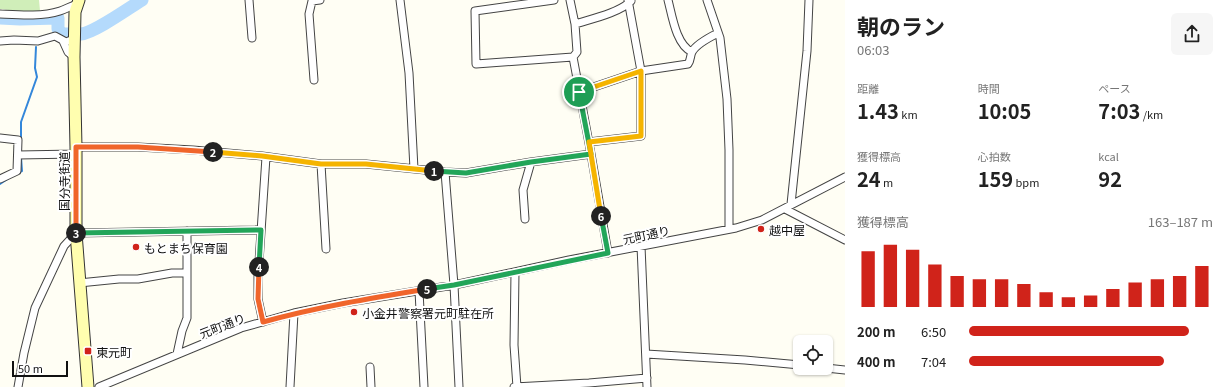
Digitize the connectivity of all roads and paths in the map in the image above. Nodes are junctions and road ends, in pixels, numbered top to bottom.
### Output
1 (249, 0) edge
2 (320, 0) edge
3 (400, 0) edge
4 (554, 0) edge
5 (570, 0) edge
6 (668, 0) edge
7 (706, 0) edge
8 (809, 0) edge
9 (630, 1) edge
10 (78, 2) edge
11 (0, 14) edge
12 (574, 24) junction
13 (718, 32) junction
14 (252, 38) dead end
15 (68, 40) junction
16 (0, 41) edge
17 (692, 52) junction
18 (573, 57) junction
19 (641, 71) junction
20 (314, 80) dead end
21 (579, 92) junction
22 (0, 138) edge
23 (589, 142) junction
24 (76, 150) junction
25 (591, 154) junction
26 (20, 155) junction
27 (266, 156) junction
28 (531, 162) junction
29 (321, 164) junction
30 (414, 169) junction
31 (445, 172) junction
32 (845, 178) edge
33 (0, 179) edge
34 (791, 204) junction
35 (785, 209) junction
36 (525, 219) dead end
37 (729, 229) junction
38 (261, 230) junction
39 (187, 232) junction
40 (76, 233) junction
41 (845, 240) edge
42 (641, 246) junction
43 (326, 249) dead end
44 (608, 253) junction
45 (515, 272) junction
46 (187, 273) junction
47 (79, 283) junction
48 (454, 285) junction
49 (419, 291) junction
50 (294, 313) junction
51 (263, 322) junction
52 (178, 354) junction
53 (646, 354) junction
54 (793, 365) edge
55 (370, 367) dead end
56 (833, 369) edge
57 (845, 370) edge
58 (647, 378) junction
59 (589, 385) edge
60 (18, 387) edge
61 (88, 387) edge
62 (99, 387) edge
63 (290, 387) edge
64 (371, 387) edge
65 (424, 387) edge
66 (459, 387) edge
67 (515, 387) edge
68 (647, 387) edge

1 - 14 street
2 - 20 street
3 - 30 street
4 - 18 street
5 - 12 street
6 - 17 street
7 - 13 street
8 - 34 street
9 - 12 street
9 - 19 street
10 - 11 street
10 - 15 main road, 国分寺街道
12 - 18 street
13 - 17 street
13 - 37 street
15 - 16 street
15 - 24 main road, 国分寺街道
17 - 19 street
18 - 21 street
19 - 21 street
19 - 23 street
21 - 23 street
22 - 26 street
23 - 25 street
24 - 26 street
24 - 27 street
24 - 40 main road, 国分寺街道
25 - 28 street
25 - 44 street
26 - 33 street
27 - 29 street
27 - 38 street
28 - 31 street
28 - 36 street
29 - 30 street
29 - 43 street
30 - 31 street
31 - 48 street
32 - 34 street, 元町通り
34 - 35 street, 元町通り
35 - 37 street, 元町通り
35 - 41 street
37 - 42 street, 元町通り
38 - 39 street
38 - 51 street
39 - 40 street
39 - 46 street
40 - 47 main road, 国分寺街道
40 - 60 street
42 - 44 street, 元町通り
42 - 53 street
44 - 45 street, 元町通り
45 - 48 street, 元町通り
45 - 67 street
46 - 47 street
46 - 52 street
47 - 61 main road, 国分寺街道
48 - 49 street, 元町通り
48 - 66 street
49 - 50 street, 元町通り
49 - 65 street
50 - 51 street, 元町通り
50 - 63 street
51 - 52 street, 元町通り
52 - 62 street, 元町通り
53 - 54 street
53 - 58 street
55 - 64 street
56 - 57 street
58 - 59 street
58 - 68 street
59 - 67 street

